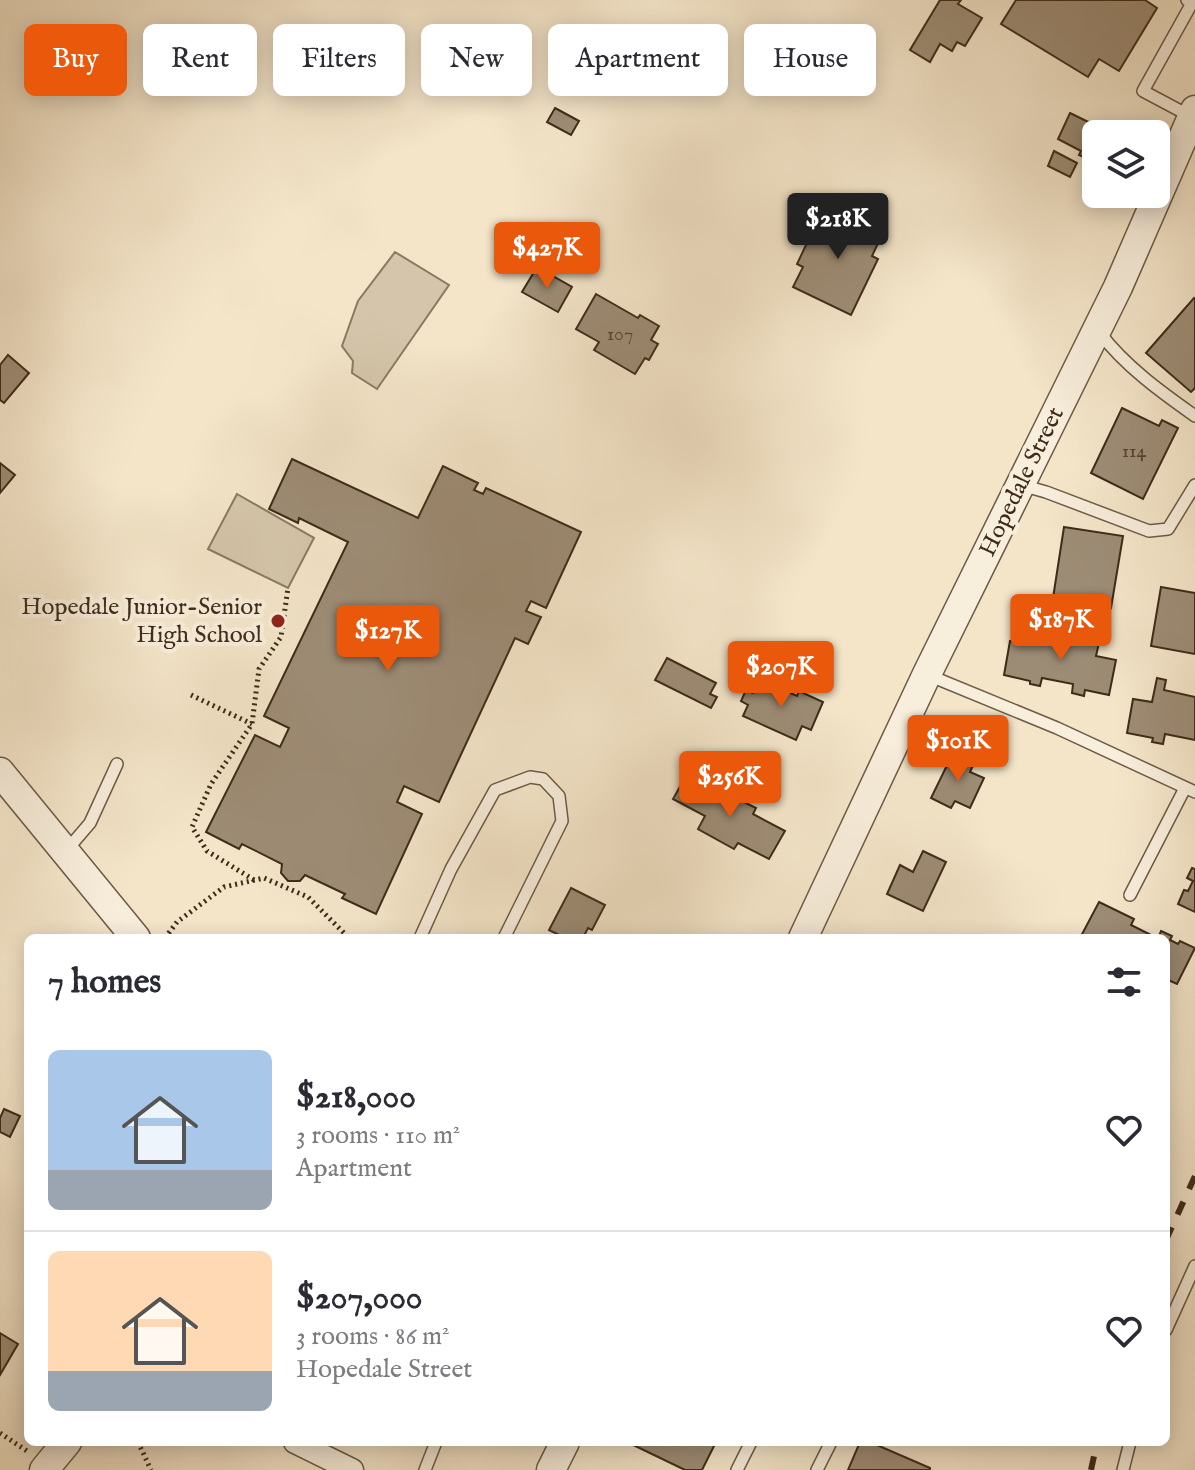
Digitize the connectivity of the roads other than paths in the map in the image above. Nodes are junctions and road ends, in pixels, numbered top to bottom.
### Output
1 (1187, 0) edge
2 (1194, 114) edge
3 (1097, 329) junction
4 (1195, 416) edge
5 (1020, 485) junction
6 (1195, 485) edge
7 (927, 674) junction
8 (117, 764) dead end
9 (0, 772) edge
10 (1190, 790) edge
11 (65, 852) junction
12 (1130, 895) dead end
13 (133, 934) edge
14 (422, 934) edge
15 (506, 934) edge
16 (805, 934) edge
17 (1195, 1266) edge
18 (1170, 1321) edge
19 (60, 1446) edge
20 (303, 1446) edge
21 (434, 1446) edge
22 (749, 1446) edge
23 (829, 1446) edge
24 (1129, 1446) edge
25 (36, 1461) edge
26 (352, 1470) edge
27 (425, 1470) edge
28 (737, 1470) edge
29 (817, 1470) edge
30 (1123, 1470) edge

1 - 2 lane
2 - 3 street, Hopedale Street
3 - 4 lane
3 - 5 street, Hopedale Street
5 - 6 lane
5 - 7 street, Hopedale Street
7 - 10 lane
7 - 16 street, Hopedale Street
8 - 11 lane
9 - 11 street
10 - 12 lane
11 - 13 street
14 - 15 lane
17 - 18 lane
19 - 25 street
20 - 26 street
21 - 27 lane
22 - 28 lane
23 - 29 lane
24 - 30 lane

